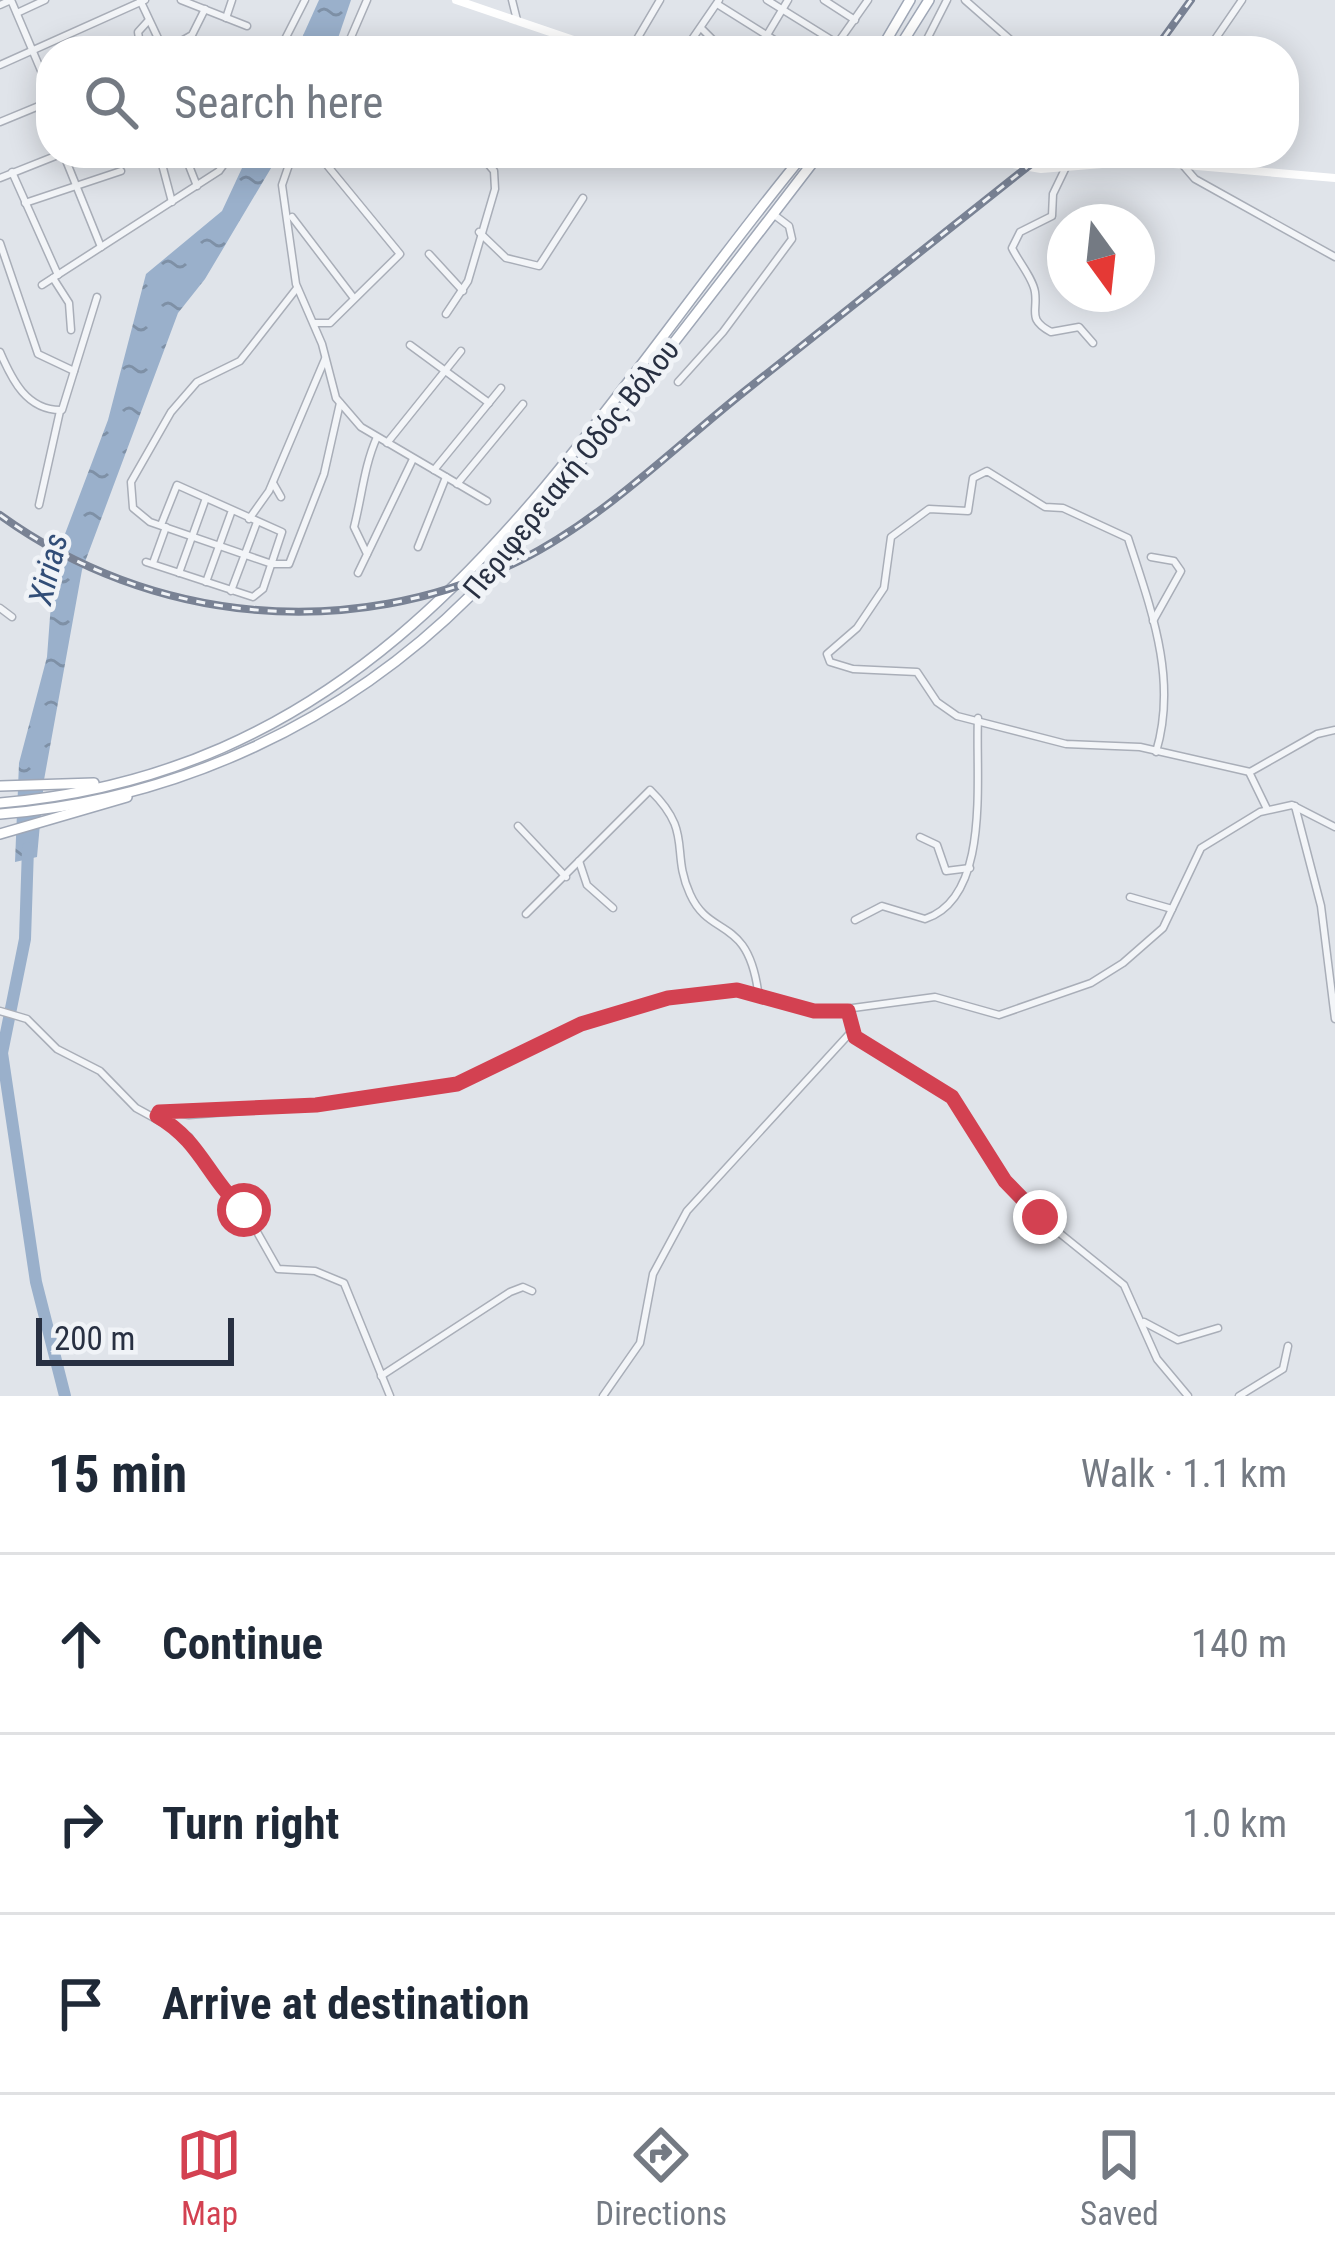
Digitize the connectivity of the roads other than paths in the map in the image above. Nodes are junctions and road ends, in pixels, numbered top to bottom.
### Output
1 (11, 0) edge
2 (45, 0) edge
3 (182, 0) edge
4 (232, 0) edge
5 (305, 0) edge
6 (367, 0) edge
7 (456, 0) edge
8 (512, 0) edge
9 (660, 0) edge
10 (767, 0) edge
11 (788, 0) edge
12 (824, 0) edge
13 (868, 0) edge
14 (910, 0) edge
15 (929, 0) edge
16 (947, 0) edge
17 (965, 0) edge
18 (1242, 0) edge
19 (142, 1) edge
20 (718, 2) edge
21 (0, 5) edge
22 (205, 9) junction
23 (783, 10) junction
24 (17, 13) junction
25 (226, 18) junction
26 (855, 20) junction
27 (148, 21) junction
28 (517, 21) junction
29 (247, 26) dead end
30 (701, 28) junction
31 (767, 35) joint
32 (62, 36) edge
33 (140, 36) edge
34 (156, 36) edge
35 (189, 36) edge
36 (287, 36) edge
37 (352, 36) edge
38 (562, 36) edge
39 (639, 36) edge
40 (695, 36) edge
41 (709, 36) edge
42 (819, 36) edge
43 (844, 36) edge
44 (889, 36) edge
45 (906, 36) edge
46 (929, 36) edge
47 (1006, 36) edge
48 (1218, 36) edge
49 (36, 47) edge
50 (32, 49) junction
51 (36, 58) edge
52 (0, 65) edge
53 (36, 100) edge
54 (0, 122) edge
55 (36, 163) edge
56 (69, 168) edge
57 (163, 168) edge
58 (190, 168) edge
59 (223, 168) edge
60 (287, 168) edge
61 (329, 168) edge
62 (492, 168) edge
63 (791, 168) edge
64 (809, 168) edge
65 (1066, 168) edge
66 (1186, 168) edge
67 (1226, 168) edge
68 (121, 171) dead end
69 (12, 172) junction
70 (0, 178) edge
71 (1335, 178) edge
72 (75, 185) junction
73 (197, 186) junction
74 (583, 198) dead end
75 (172, 202) junction
76 (25, 203) junction
77 (290, 214) junction
78 (773, 214) junction
79 (479, 232) junction
80 (0, 244) edge
81 (101, 247) junction
82 (429, 254) dead end
83 (1335, 256) edge
84 (56, 277) junction
85 (42, 285) dead end
86 (297, 289) junction
87 (464, 291) junction
88 (97, 297) dead end
89 (354, 298) junction
90 (446, 314) dead end
91 (314, 323) junction
92 (71, 330) dead end
93 (1093, 343) dead end
94 (410, 346) dead end
95 (461, 351) dead end
96 (0, 352) edge
97 (325, 359) junction
98 (74, 371) junction
99 (444, 372) junction
100 (678, 382) dead end
101 (501, 388) dead end
102 (489, 403) junction
103 (340, 404) junction
104 (523, 404) dead end
105 (60, 411) junction
106 (377, 437) junction
107 (387, 443) junction
108 (413, 459) junction
109 (434, 470) junction
110 (446, 477) junction
111 (273, 483) junction
112 (457, 484) junction
113 (281, 497) dead end
114 (206, 498) junction
115 (487, 501) dead end
116 (39, 505) dead end
117 (231, 513) junction
118 (253, 521) junction
119 (164, 526) junction
120 (193, 535) junction
121 (219, 545) junction
122 (418, 547) dead end
123 (367, 554) junction
124 (245, 555) junction
125 (1151, 557) dead end
126 (272, 565) junction
127 (179, 573) junction
128 (358, 573) dead end
129 (206, 583) junction
130 (231, 591) junction
131 (0, 608) edge
132 (12, 616) dead end
133 (1153, 621) junction
134 (979, 718) junction
135 (1335, 730) edge
136 (1156, 752) junction
137 (1250, 772) junction
138 (0, 786) edge
139 (0, 802) edge
140 (51, 803) junction
141 (1295, 806) junction
142 (15, 807) junction
143 (1267, 808) junction
144 (0, 814) edge
145 (518, 826) dead end
146 (1335, 827) edge
147 (5, 833) edge
148 (920, 837) dead end
149 (580, 861) junction
150 (970, 868) junction
151 (566, 877) junction
152 (1130, 897) dead end
153 (613, 908) dead end
154 (1172, 909) junction
155 (526, 914) dead end
156 (854, 920) dead end
157 (758, 993) junction
158 (0, 1011) edge
159 (848, 1011) junction
160 (1335, 1019) edge
161 (851, 1032) junction
162 (157, 1116) junction
163 (532, 1291) dead end
164 (1142, 1322) junction
165 (1218, 1328) dead end
166 (1288, 1346) dead end
167 (381, 1376) junction
168 (390, 1396) edge
169 (603, 1396) edge
170 (1188, 1396) edge
171 (1239, 1396) edge

1 - 21 street
1 - 24 street
2 - 24 street
3 - 22 street
4 - 25 street
5 - 36 street
6 - 37 street
7 - 28 main road
8 - 28 street
9 - 39 street
10 - 23 street
11 - 23 street
12 - 26 street
13 - 26 street
14 - 44 main road
15 - 45 main road
16 - 46 street
17 - 47 street
18 - 48 street
19 - 27 street
19 - 32 street
20 - 30 street
20 - 31 street
22 - 25 street
22 - 35 street
23 - 31 street
23 - 42 street
24 - 50 street
25 - 29 street
26 - 43 street
27 - 33 street
27 - 34 street
28 - 38 main road
30 - 40 street
30 - 41 street
49 - 50 street
50 - 51 street
50 - 52 street
53 - 54 street
55 - 69 street
56 - 72 street
57 - 75 street
58 - 73 street
59 - 73 street
60 - 77 street
61 - 89 street
62 - 79 street
63 - 140 main road, Περιφερειακή Οδός Βόλου
64 - 78 main road, Περιφερειακή Οδός Βόλου
65 - 93 street
66 - 83 street
67 - 71 main road
68 - 72 street
69 - 70 street
69 - 76 street
72 - 76 street
72 - 81 street
73 - 75 street
74 - 79 street
75 - 81 street
76 - 84 street
77 - 86 street
77 - 89 street
78 - 100 street
78 - 140 main road, Περιφερειακή Οδός Βόλου
79 - 87 street
80 - 98 street
81 - 84 street
82 - 87 street
84 - 85 street
84 - 92 street
86 - 91 street
86 - 119 street
87 - 90 street
88 - 98 street
89 - 91 street
91 - 97 street
94 - 99 street
95 - 99 street
96 - 105 street
97 - 103 street
97 - 111 street
98 - 105 street
99 - 102 street
99 - 107 street
101 - 102 street
102 - 109 street
103 - 106 street
103 - 126 street
104 - 112 street
105 - 116 street
106 - 107 street
106 - 123 street
107 - 108 street
108 - 109 street
108 - 123 street
109 - 110 street
110 - 112 street
110 - 122 street
111 - 113 street
111 - 118 street
112 - 115 street
114 - 117 street
114 - 119 street
114 - 120 street
117 - 118 street
117 - 121 street
118 - 124 street
118 - 126 street
119 - 120 street
119 - 127 street
120 - 121 street
120 - 127 street
121 - 124 street
121 - 129 street
123 - 128 street
124 - 126 street
124 - 130 street
125 - 133 street
126 - 130 street
127 - 129 street
129 - 130 street
131 - 132 street
133 - 134 street
133 - 136 street
134 - 136 street
134 - 150 street
135 - 137 street
136 - 137 street
137 - 143 street
138 - 140 main road
139 - 142 main road, Περιφερειακή Οδός Βόλου
140 - 142 main road, Περιφερειακή Οδός Βόλου
140 - 147 main road
141 - 143 street
141 - 146 street
141 - 160 street
142 - 144 main road, Περιφερειακή Οδός Βόλου
143 - 154 street
145 - 151 street
148 - 150 street
149 - 151 street
149 - 153 street
149 - 157 street
150 - 156 street
151 - 155 street
152 - 154 street
154 - 159 street
157 - 159 street
157 - 162 street
158 - 162 street
159 - 161 street
161 - 164 street
161 - 169 street
162 - 167 street
163 - 167 street
164 - 165 street
164 - 170 street
166 - 171 street
167 - 168 street

